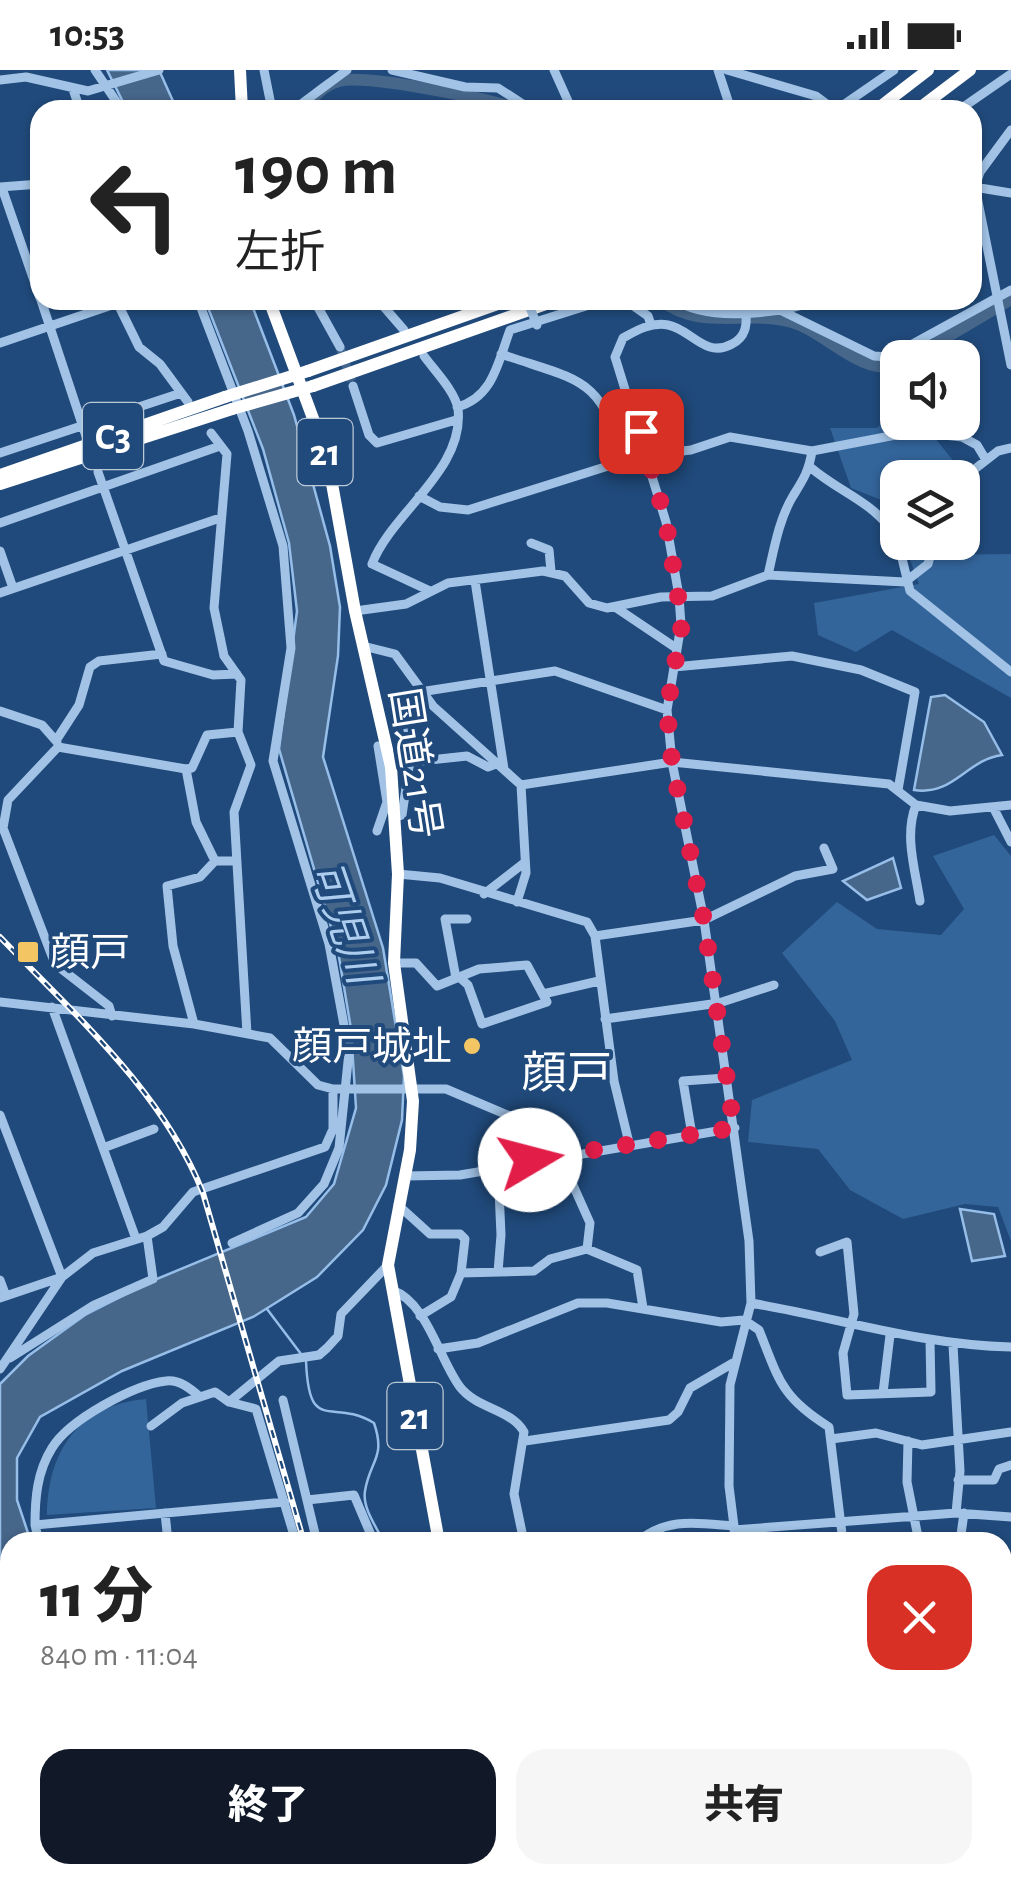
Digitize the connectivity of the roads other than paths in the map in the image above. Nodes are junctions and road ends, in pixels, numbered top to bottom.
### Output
1 (96, 70) edge
2 (159, 70) edge
3 (240, 70) edge
4 (264, 70) edge
5 (347, 70) edge
6 (392, 70) edge
7 (554, 70) edge
8 (718, 70) edge
9 (727, 70) edge
10 (894, 70) edge
11 (928, 70) edge
12 (970, 70) edge
13 (1011, 74) edge
14 (0, 80) edge
15 (104, 87) junction
16 (73, 89) junction
17 (77, 100) edge
18 (114, 100) edge
19 (242, 100) edge
20 (270, 100) edge
21 (306, 100) edge
22 (517, 100) edge
23 (568, 100) edge
24 (728, 100) edge
25 (822, 100) edge
26 (850, 100) edge
27 (889, 100) edge
28 (930, 100) edge
29 (973, 100) edge
30 (1011, 130) edge
31 (982, 169) edge
32 (30, 185) edge
33 (1, 188) edge
34 (982, 188) edge
35 (1011, 193) edge
36 (982, 222) edge
37 (986, 239) junction
38 (982, 240) edge
39 (30, 271) edge
40 (1011, 290) edge
41 (998, 297) junction
42 (982, 306) edge
43 (44, 310) edge
44 (95, 310) edge
45 (121, 310) edge
46 (202, 310) edge
47 (275, 310) edge
48 (320, 310) edge
49 (387, 310) edge
50 (481, 310) edge
51 (529, 310) edge
52 (531, 310) edge
53 (578, 310) edge
54 (639, 310) edge
55 (698, 310) edge
56 (780, 310) joint
57 (976, 310) edge
58 (746, 311) junction
59 (537, 325) junction
60 (651, 325) junction
61 (50, 326) junction
62 (404, 330) dead end
63 (1008, 335) edge
64 (925, 340) edge
65 (0, 343) edge
66 (340, 347) tunnel mouth
67 (501, 354) junction
68 (424, 356) dead end
69 (880, 356) edge
70 (1011, 366) edge
71 (353, 386) tunnel mouth
72 (229, 403) junction
73 (457, 407) junction
74 (456, 420) junction
75 (82, 424) junction
76 (211, 433) dead end
77 (87, 440) dead end
78 (220, 446) junction
79 (1011, 448) edge
80 (812, 452) junction
81 (0, 453) edge
82 (648, 455) junction
83 (986, 460) junction
84 (623, 462) junction
85 (980, 465) edge
86 (810, 467) junction
87 (98, 472) dead end
88 (0, 475) edge
89 (104, 485) junction
90 (0, 487) edge
91 (420, 496) junction
92 (880, 514) edge
93 (220, 518) junction
94 (0, 524) edge
95 (531, 542) dead end
96 (0, 550) edge
97 (126, 550) junction
98 (901, 560) edge
99 (929, 560) edge
100 (551, 571) junction
101 (768, 575) junction
102 (475, 582) junction
103 (905, 582) junction
104 (13, 588) junction
105 (428, 590) junction
106 (0, 593) edge
107 (678, 596) junction
108 (615, 608) junction
109 (355, 611) junction
110 (363, 646) junction
111 (676, 648) junction
112 (162, 654) junction
113 (674, 667) junction
114 (1011, 672) edge
115 (236, 674) junction
116 (491, 680) junction
117 (420, 692) junction
118 (403, 709) dead end
119 (667, 710) junction
120 (0, 711) edge
121 (238, 732) junction
122 (57, 743) junction
123 (378, 746) dead end
124 (411, 762) junction
125 (672, 762) junction
126 (500, 767) junction
127 (186, 769) junction
128 (521, 785) junction
129 (898, 790) junction
130 (4, 797) edge
131 (391, 801) junction
132 (916, 804) junction
133 (1011, 805) edge
134 (993, 807) junction
135 (396, 817) junction
136 (377, 831) dead end
137 (1011, 842) edge
138 (824, 848) dead end
139 (215, 862) junction
140 (236, 862) junction
141 (524, 863) junction
142 (398, 874) junction
143 (484, 894) junction
144 (920, 901) dead end
145 (517, 902) junction
146 (467, 919) dead end
147 (704, 920) junction
148 (595, 936) junction
149 (394, 963) junction
150 (458, 978) junction
151 (599, 980) junction
152 (774, 985) dead end
153 (543, 994) junction
154 (0, 1002) edge
155 (714, 1004) junction
156 (52, 1007) junction
157 (112, 1016) junction
158 (605, 1019) junction
159 (194, 1024) junction
160 (247, 1034) junction
161 (726, 1078) junction
162 (338, 1089) junction
163 (410, 1089) junction
164 (0, 1115) edge
165 (734, 1128) junction
166 (154, 1129) dead end
167 (692, 1135) junction
168 (630, 1147) junction
169 (103, 1148) junction
170 (560, 1156) junction
171 (530, 1160) junction
172 (498, 1166) junction
173 (406, 1176) junction
174 (397, 1209) junction
175 (141, 1237) junction
176 (232, 1243) dead end
177 (587, 1250) junction
178 (820, 1252) dead end
179 (388, 1264) junction
180 (498, 1272) junction
181 (461, 1273) junction
182 (62, 1277) junction
183 (0, 1280) edge
184 (392, 1290) junction
185 (3, 1297) edge
186 (751, 1302) junction
187 (643, 1308) junction
188 (420, 1316) junction
189 (744, 1320) junction
190 (852, 1325) junction
191 (890, 1335) junction
192 (930, 1340) junction
193 (953, 1346) junction
194 (1011, 1347) edge
195 (438, 1349) junction
196 (10, 1358) junction
197 (733, 1363) junction
198 (0, 1369) edge
199 (883, 1393) junction
200 (200, 1397) junction
201 (283, 1400) dead end
202 (229, 1402) junction
203 (152, 1426) dead end
204 (1011, 1432) edge
205 (831, 1439) junction
206 (908, 1441) junction
207 (525, 1442) junction
208 (958, 1443) junction
209 (1011, 1465) edge
210 (958, 1480) junction
211 (307, 1500) junction
212 (285, 1502) junction
213 (165, 1513) junction
214 (960, 1513) junction
215 (1011, 1517) edge
216 (912, 1518) junction
217 (842, 1522) junction
218 (35, 1525) junction
219 (734, 1528) junction
220 (37, 1532) edge
221 (167, 1532) edge
222 (293, 1532) edge
223 (315, 1532) edge
224 (370, 1532) edge
225 (436, 1532) edge
226 (522, 1532) edge
227 (650, 1532) edge
228 (735, 1532) edge
229 (842, 1532) edge
230 (916, 1532) edge
231 (960, 1532) edge

1 - 15 street
2 - 15 street
3 - 19 highway
4 - 20 street
5 - 21 street
6 - 22 street
7 - 23 street
8 - 24 street
9 - 25 street
10 - 26 street
11 - 27 highway
12 - 28 highway
13 - 29 street
14 - 16 street
15 - 16 street
15 - 18 street
16 - 17 street
30 - 31 street
32 - 33 street
33 - 39 street
34 - 35 street
36 - 37 street
37 - 38 street
37 - 41 street
40 - 41 street
41 - 42 street
41 - 63 street
43 - 61 street
44 - 61 street
45 - 75 street
46 - 162 street
47 - 109 highway, 国道21号 / 21
48 - 66 street
49 - 62 street
50 - 72 highway, C3, bridge
51 - 72 highway, C3, bridge
52 - 59 street, bridge
53 - 59 street
54 - 60 street
55 - 58 street
56 - 58 street
56 - 69 street
57 - 64 street
58 - 60 street
59 - 67 street
60 - 82 street
61 - 65 street
61 - 75 street
63 - 70 street
67 - 73 street
67 - 84 street
68 - 73 street
71 - 74 street
72 - 88 highway, C3
72 - 90 highway, C3
73 - 74 street
74 - 91 street
75 - 77 street
75 - 81 street
76 - 78 street
78 - 89 street
78 - 93 street
79 - 83 street
80 - 82 street
80 - 83 street
80 - 86 street
82 - 84 street
82 - 107 street
83 - 85 street
84 - 91 street
86 - 92 street
86 - 101 street
87 - 89 street
89 - 94 street
89 - 97 street
91 - 105 street
93 - 97 street
93 - 115 street
95 - 100 street
96 - 104 street
97 - 104 street
97 - 112 street
98 - 103 street
99 - 103 street
100 - 102 street
100 - 108 street
101 - 103 street
101 - 107 street
102 - 105 street
102 - 116 street
103 - 114 street
104 - 106 street
105 - 109 street
107 - 108 street
107 - 111 street
108 - 111 street
109 - 110 highway, 国道21号 / 21
110 - 117 street
110 - 131 highway, 国道21号 / 21
111 - 113 street
112 - 115 street
112 - 122 street
113 - 119 street
113 - 129 street
115 - 121 street
116 - 117 street
116 - 119 street
116 - 126 street
117 - 126 street
118 - 124 street
119 - 125 street
120 - 122 street
121 - 127 street
121 - 140 street
122 - 127 street
122 - 130 street
123 - 131 street
124 - 126 street
124 - 135 street
125 - 128 street
125 - 129 street
125 - 147 street
126 - 128 street
127 - 139 street
128 - 141 street
129 - 132 street
130 - 157 street
131 - 135 highway, 国道21号 / 21
131 - 136 street
132 - 134 street
132 - 144 street
133 - 134 street
134 - 137 street
135 - 142 highway, 国道21号 / 21
138 - 147 street
139 - 140 street
139 - 159 street
140 - 160 street
141 - 143 street
141 - 145 street
142 - 143 street
142 - 149 highway, 国道21号 / 21
143 - 145 street
145 - 148 street
146 - 150 street
147 - 148 street
147 - 155 street
148 - 151 street
149 - 150 street
149 - 163 highway, 国道21号 / 21
150 - 153 street
150 - 153 street
151 - 153 street
151 - 158 street
152 - 155 street
154 - 156 street
155 - 158 street
155 - 161 street
156 - 157 street
156 - 169 street
157 - 159 street
158 - 168 street
159 - 160 street
160 - 162 street
161 - 165 street
161 - 167 street
162 - 163 street
162 - 175 street
162 - 176 street
163 - 171 street
163 - 173 highway, 国道21号 / 21
164 - 182 street
165 - 167 street
165 - 186 street
166 - 169 street
167 - 168 street
168 - 170 street
169 - 175 street
170 - 171 street
170 - 177 street
171 - 172 street
172 - 173 street
172 - 180 street
173 - 174 highway, 国道21号 / 21
174 - 179 highway, 国道21号 / 21
174 - 181 street
175 - 182 street
175 - 196 street
177 - 180 street
177 - 187 street
178 - 190 street
179 - 184 highway, 国道21号 / 21
179 - 202 street
180 - 181 street
181 - 188 street
182 - 185 street
182 - 196 street
183 - 185 street
184 - 188 street
184 - 225 highway, 国道21号 / 21
186 - 189 street
186 - 190 street
187 - 189 street
187 - 195 street
188 - 195 street
189 - 197 street
189 - 205 street
190 - 191 street
190 - 199 street
191 - 192 street
191 - 199 street
192 - 193 street
192 - 199 street
193 - 194 street
193 - 208 street
195 - 207 street
196 - 198 street
197 - 207 street
197 - 219 street
200 - 202 street
200 - 203 street
200 - 218 street
201 - 211 street
202 - 212 street
204 - 208 street
205 - 206 street
205 - 217 street
206 - 208 street
206 - 216 street
207 - 226 street
208 - 210 street
209 - 210 street
210 - 214 street
211 - 223 street
211 - 224 street
212 - 213 street
212 - 222 street
213 - 218 street
213 - 221 street
214 - 215 street
214 - 216 street
214 - 231 street
216 - 217 street
216 - 230 street
217 - 219 street
217 - 229 street
218 - 220 street
219 - 227 street
219 - 228 street

